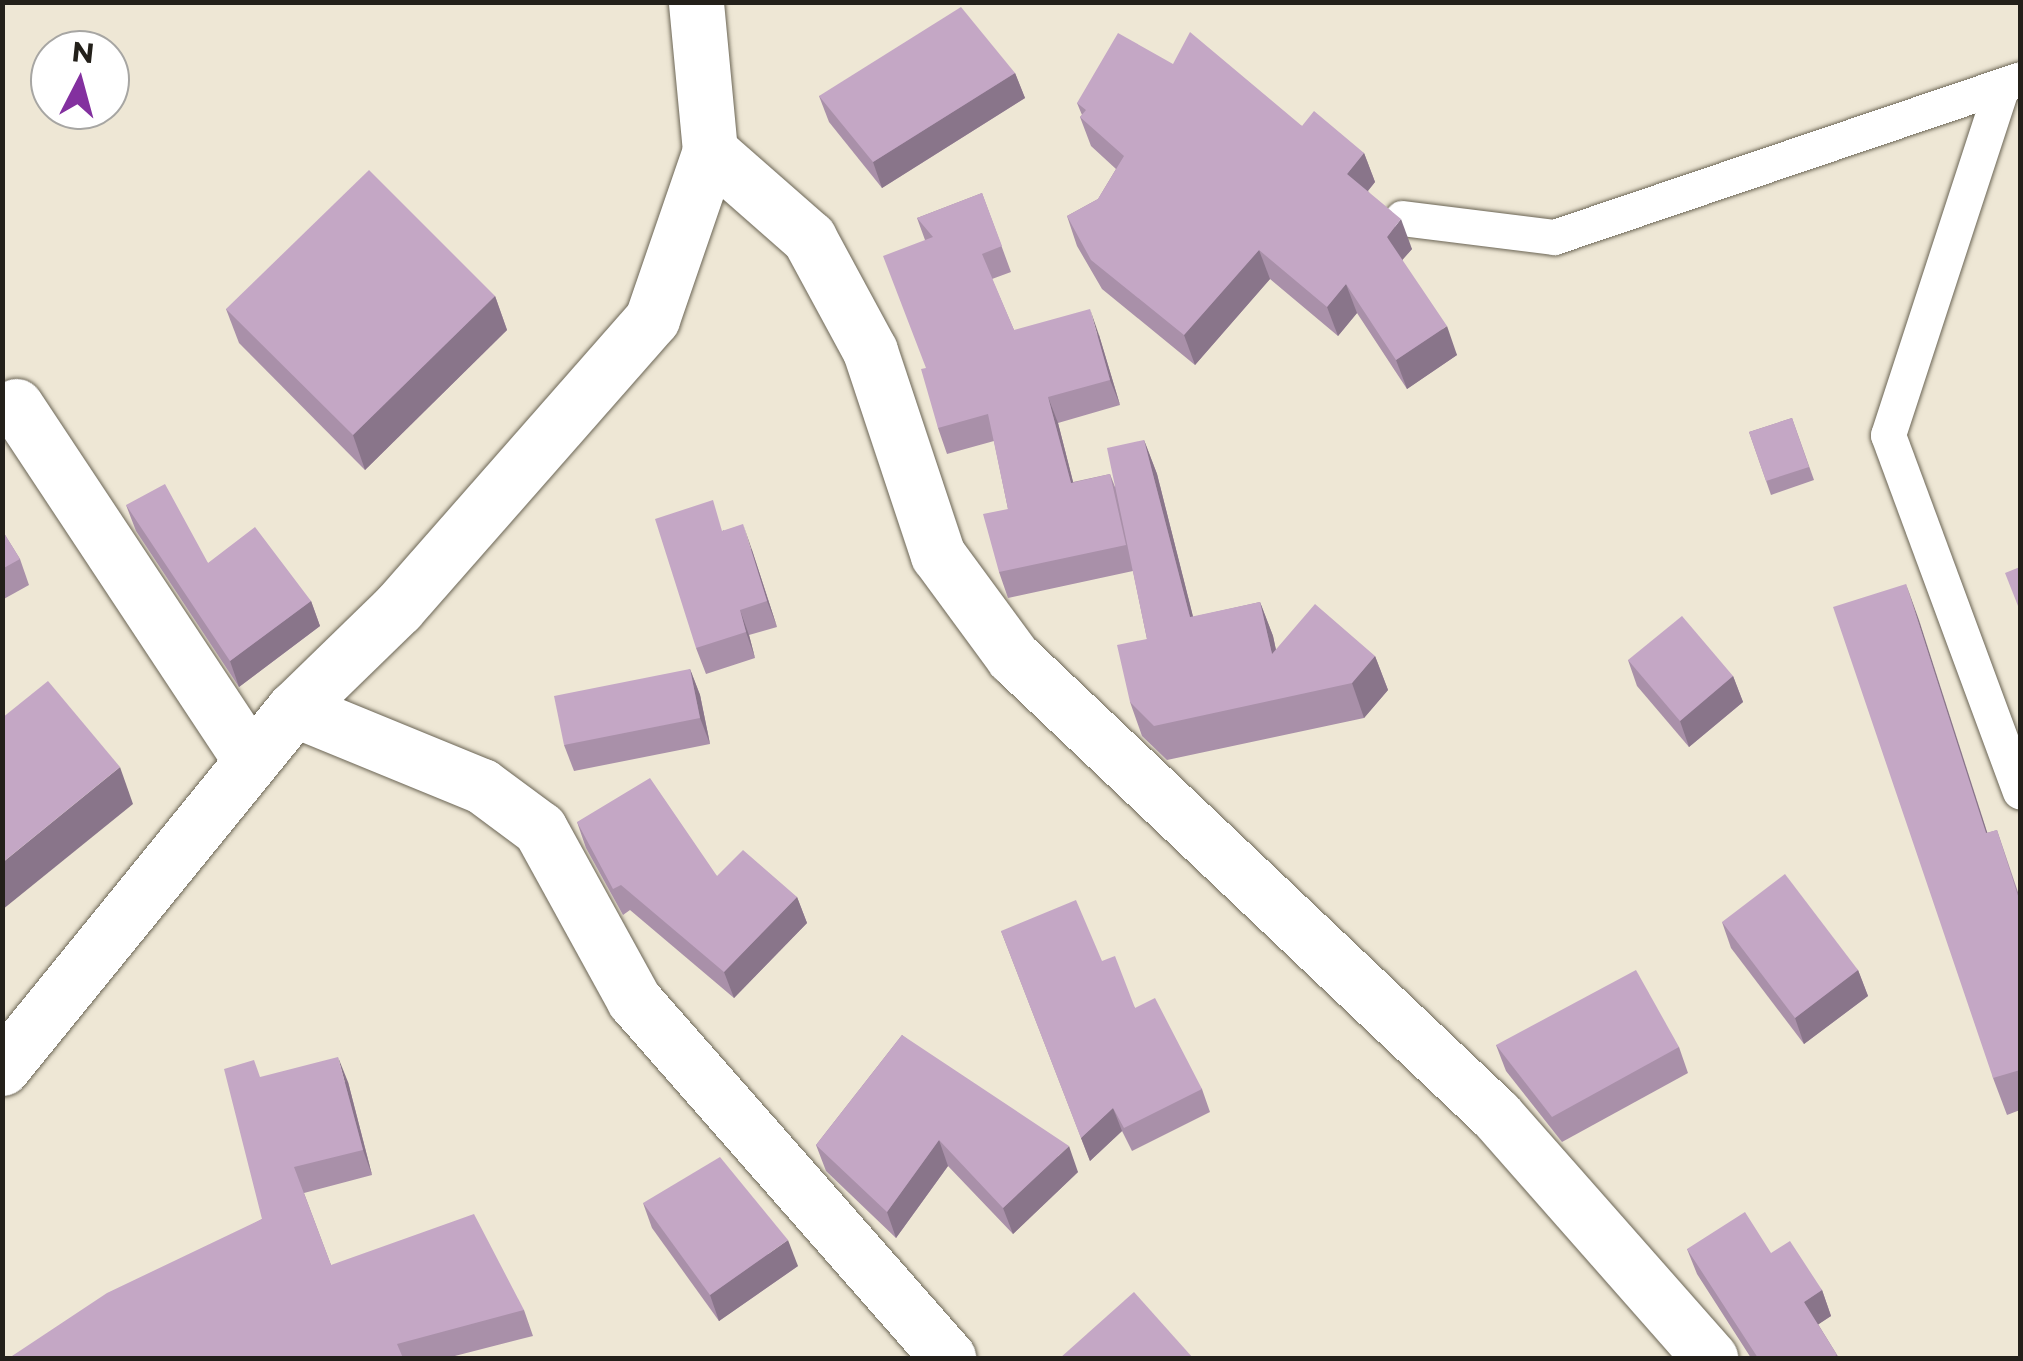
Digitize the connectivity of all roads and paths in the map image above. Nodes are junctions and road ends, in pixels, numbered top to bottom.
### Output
1 (696, 2) edge
2 (2011, 83) edge
3 (710, 151) junction
4 (1402, 218) edge
5 (16, 406) dead end
6 (294, 710) junction
7 (250, 760) junction
8 (2020, 791) edge
9 (2, 1068) edge
10 (948, 1358) edge
11 (1710, 1358) edge

1 - 3 street
2 - 4 lane
2 - 8 lane
3 - 6 street
3 - 11 street
5 - 7 street
6 - 7 street
6 - 10 street
7 - 9 street

